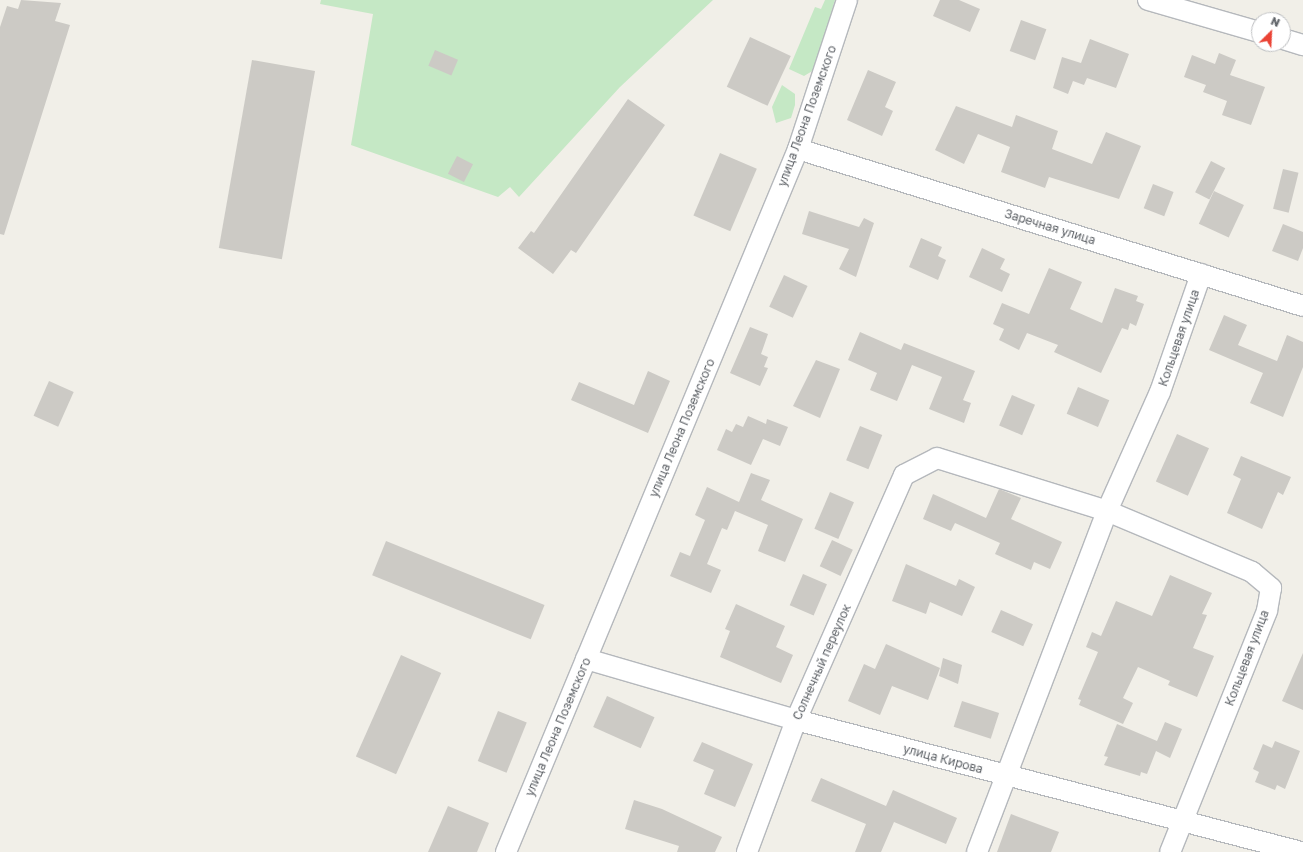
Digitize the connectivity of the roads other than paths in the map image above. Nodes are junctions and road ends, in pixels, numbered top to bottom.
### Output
1 (847, 0) edge
2 (1148, 0) edge
3 (1251, 30) edge
4 (1291, 41) edge
5 (1303, 45) edge
6 (798, 148) junction
7 (1201, 274) junction
8 (1303, 306) edge
9 (904, 475) joint
10 (1107, 512) junction
11 (586, 659) junction
12 (796, 720) junction
13 (1006, 776) junction
14 (1181, 822) junction
15 (506, 852) edge
16 (747, 852) edge
17 (977, 852) edge
18 (1170, 852) edge
19 (1301, 852) edge

1 - 6 street, улица Леона Поземского
2 - 3 street
4 - 5 street
6 - 7 street, Заречная улица
6 - 11 street, улица Леона Поземского
7 - 8 street, Заречная улица
7 - 10 street, Кольцевая улица
9 - 10 street, Кольцевая улица
9 - 12 street, Солнечный переулок
10 - 13 street, Кольцевая улица
10 - 14 street, Кольцевая улица
11 - 12 street, улица Кирова
11 - 15 street, улица Леона Поземского
12 - 13 street, улица Кирова
12 - 16 street, Солнечный переулок
13 - 14 street, улица Кирова
13 - 17 street, Кольцевая улица
14 - 18 street, Кольцевая улица
14 - 19 street, улица Кирова

